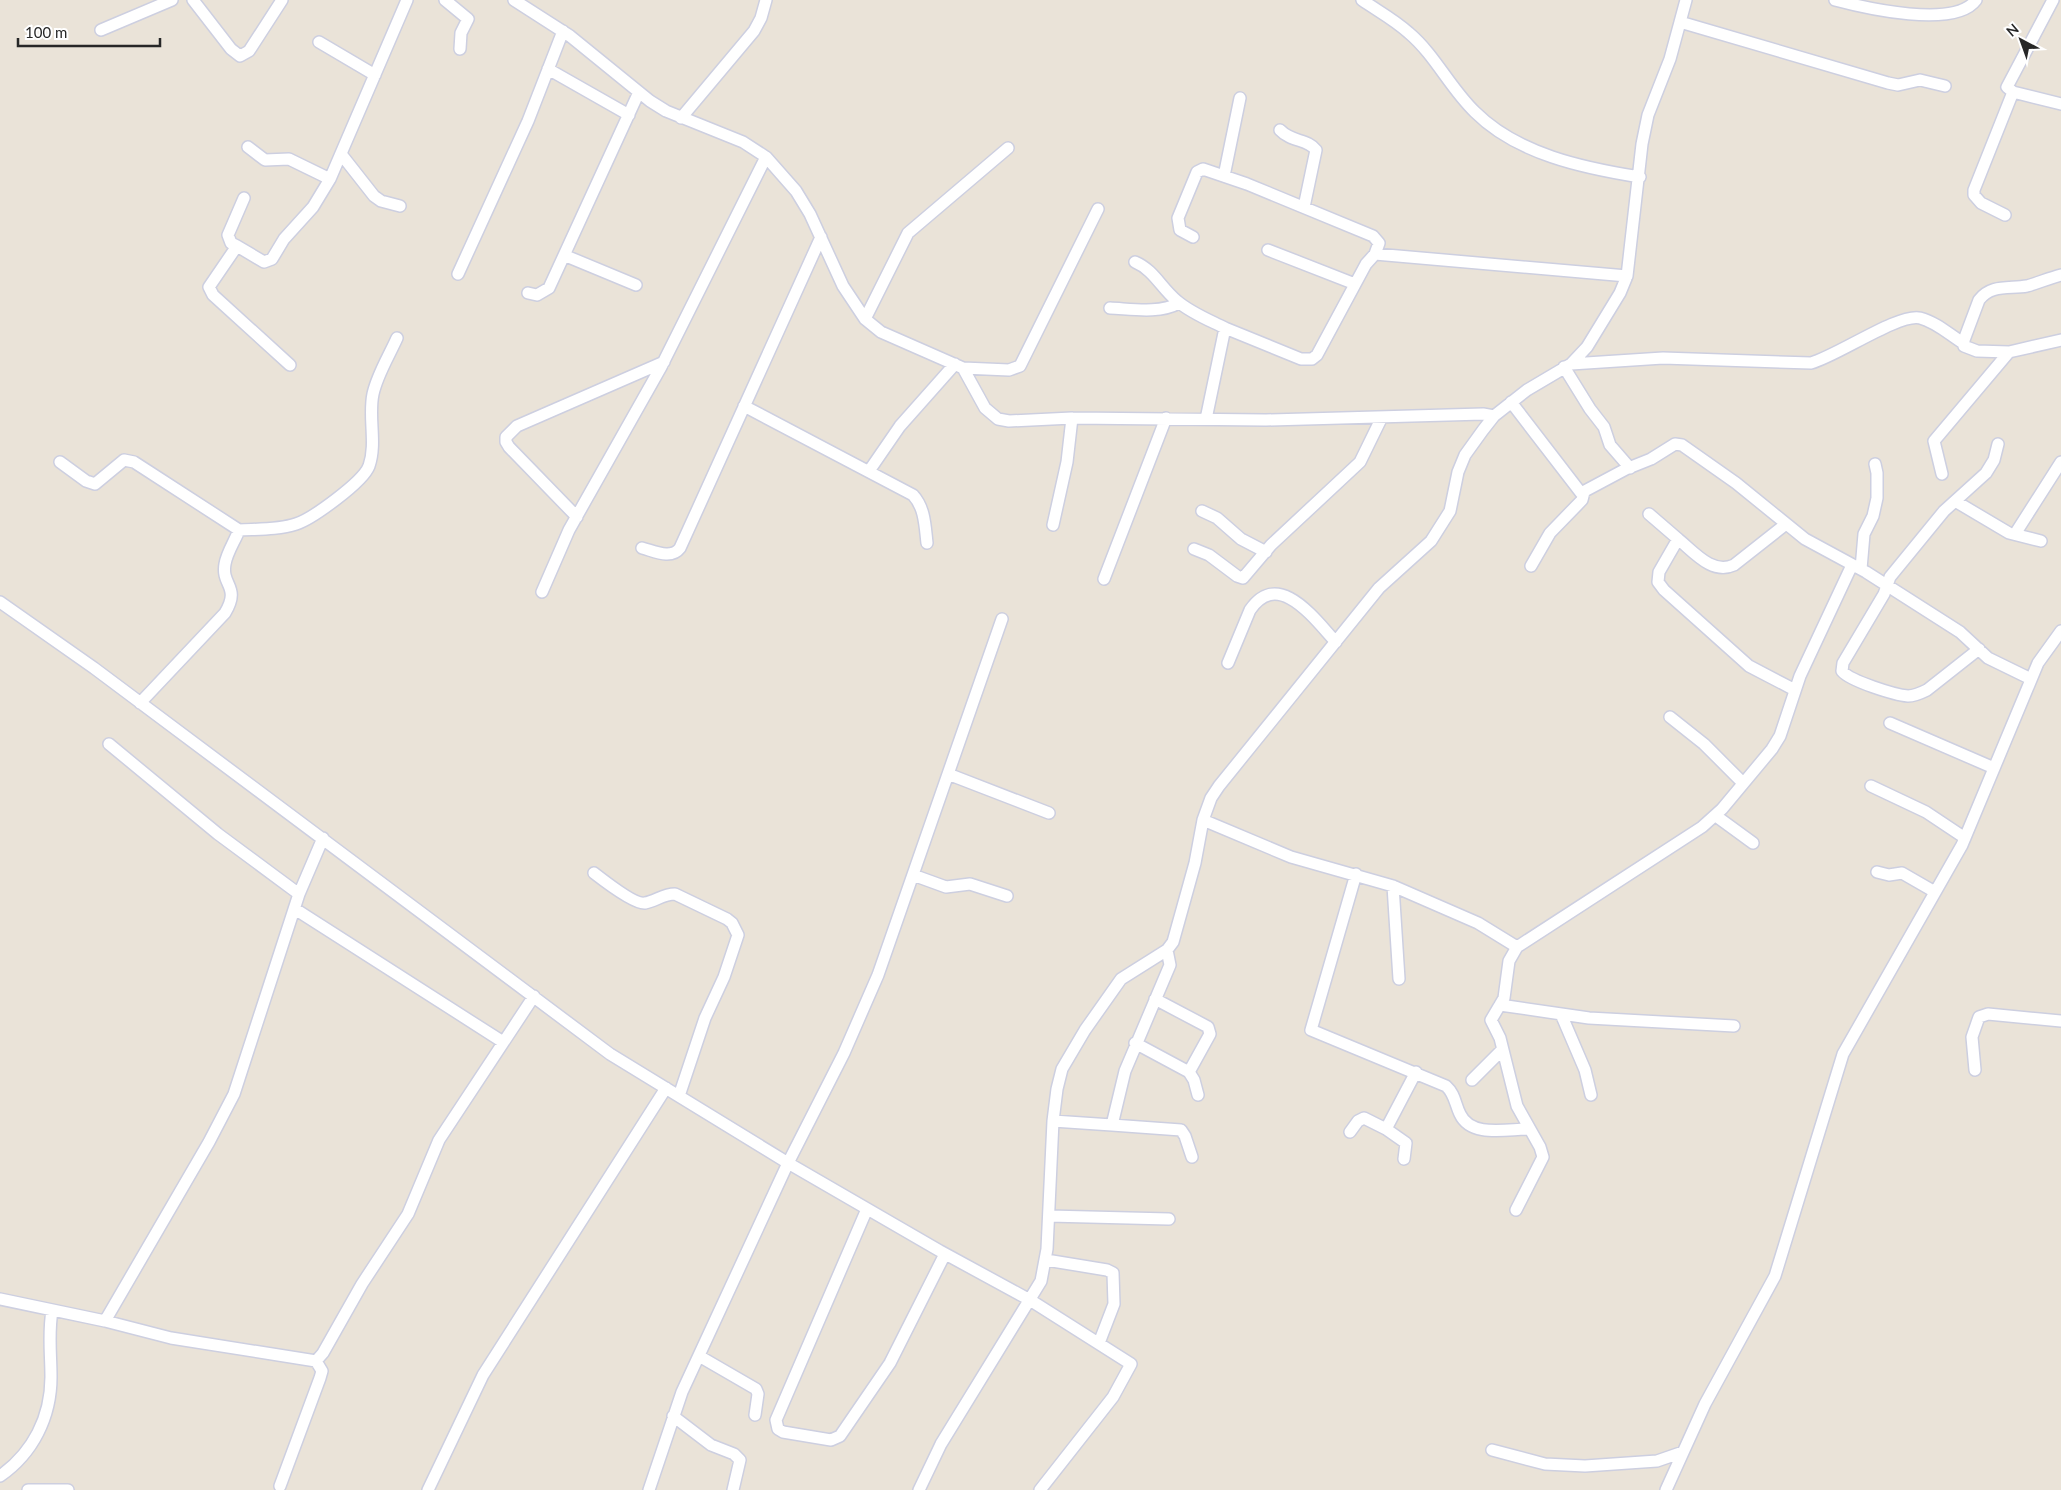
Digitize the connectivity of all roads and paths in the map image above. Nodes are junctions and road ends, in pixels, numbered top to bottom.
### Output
1 (172, 0) edge
2 (193, 0) edge
3 (282, 0) edge
4 (407, 0) edge
5 (445, 0) edge
6 (514, 0) edge
7 (766, 0) edge
8 (1362, 0) edge
9 (1686, 0) edge
10 (1835, 0) edge
11 (1976, 0) edge
12 (2053, 0) edge
13 (1680, 22) junction
14 (101, 30) dead end
15 (564, 31) junction
16 (320, 42) dead end
17 (460, 49) dead end
18 (548, 69) junction
19 (375, 75) junction
20 (1945, 86) dead end
21 (639, 92) junction
22 (2013, 92) junction
23 (1240, 98) dead end
24 (2061, 104) edge
25 (629, 115) junction
26 (681, 118) junction
27 (1280, 130) dead end
28 (248, 147) dead end
29 (1008, 148) dead end
30 (341, 154) junction
31 (766, 157) junction
32 (1224, 176) junction
33 (1640, 177) junction
34 (330, 179) junction
35 (244, 198) dead end
36 (400, 206) dead end
37 (1304, 207) junction
38 (1098, 209) dead end
39 (2005, 214) dead end
40 (821, 237) junction
41 (1194, 237) dead end
42 (238, 246) junction
43 (1268, 250) dead end
44 (1375, 254) junction
45 (566, 256) junction
46 (1135, 262) dead end
47 (458, 274) dead end
48 (1627, 276) junction
49 (2061, 276) edge
50 (1355, 284) junction
51 (636, 285) dead end
52 (528, 293) dead end
53 (1179, 303) junction
54 (1110, 308) dead end
55 (865, 319) junction
56 (1225, 328) junction
57 (397, 338) dead end
58 (2061, 340) edge
59 (1963, 343) junction
60 (2009, 352) junction
61 (664, 362) junction
62 (290, 365) dead end
63 (959, 366) junction
64 (1568, 366) junction
65 (1511, 402) junction
66 (744, 406) junction
67 (1494, 416) junction
68 (1382, 417) junction
69 (1072, 418) junction
70 (1166, 418) junction
71 (1206, 419) junction
72 (1998, 444) dead end
73 (60, 462) dead end
74 (2061, 462) edge
75 (1875, 464) dead end
76 (1630, 468) junction
77 (869, 471) junction
78 (1942, 474) dead end
79 (1584, 492) junction
80 (1955, 501) junction
81 (1202, 511) dead end
82 (1649, 514) dead end
83 (577, 517) junction
84 (1786, 524) junction
85 (1053, 526) dead end
86 (239, 530) junction
87 (2015, 534) junction
88 (1678, 539) junction
89 (2041, 540) dead end
90 (927, 543) dead end
91 (642, 548) dead end
92 (1194, 550) dead end
93 (1266, 552) junction
94 (1531, 566) dead end
95 (1857, 567) junction
96 (1104, 579) dead end
97 (1886, 585) junction
98 (542, 592) dead end
99 (0, 602) edge
100 (1002, 619) dead end
101 (2061, 631) edge
102 (1336, 642) junction
103 (1979, 649) junction
104 (1228, 663) dead end
105 (2031, 679) junction
106 (1795, 690) junction
107 (140, 703) junction
108 (1670, 717) dead end
109 (1890, 723) dead end
110 (109, 744) dead end
111 (1994, 768) junction
112 (948, 774) junction
113 (1743, 783) junction
114 (1871, 786) dead end
115 (1049, 813) dead end
116 (1716, 816) junction
117 (1203, 820) junction
118 (323, 838) junction
119 (1965, 838) junction
120 (1752, 843) dead end
121 (1877, 872) dead end
122 (594, 873) dead end
123 (1356, 874) junction
124 (913, 875) junction
125 (1393, 886) junction
126 (1936, 892) junction
127 (299, 894) junction
128 (1007, 896) dead end
129 (295, 909) junction
130 (1517, 947) junction
131 (1167, 950) junction
132 (1399, 979) dead end
133 (534, 996) junction
134 (1155, 999) junction
135 (1500, 1005) junction
136 (1561, 1014) junction
137 (2061, 1021) edge
138 (1734, 1026) dead end
139 (503, 1042) junction
140 (1135, 1043) junction
141 (1502, 1050) junction
142 (1976, 1070) dead end
143 (1189, 1072) junction
144 (1416, 1072) junction
145 (1472, 1080) dead end
146 (666, 1088) junction
147 (1591, 1095) dead end
148 (679, 1096) junction
149 (1198, 1096) dead end
150 (1054, 1121) junction
151 (1112, 1125) junction
152 (1386, 1129) junction
153 (1529, 1129) junction
154 (1350, 1132) dead end
155 (1192, 1157) dead end
156 (1404, 1159) dead end
157 (788, 1163) junction
158 (867, 1209) junction
159 (1516, 1210) dead end
160 (1049, 1216) junction
161 (1169, 1219) dead end
162 (945, 1254) junction
163 (1046, 1260) junction
164 (0, 1299) edge
165 (1030, 1300) junction
166 (52, 1311) junction
167 (105, 1321) junction
168 (1099, 1343) junction
169 (699, 1356) junction
170 (316, 1361) junction
171 (755, 1415) dead end
172 (673, 1416) junction
173 (1492, 1450) dead end
174 (1683, 1452) junction
175 (0, 1476) edge
176 (280, 1486) dead end
177 (28, 1490) edge
178 (68, 1490) edge
179 (428, 1490) edge
180 (649, 1490) edge
181 (733, 1490) edge
182 (919, 1490) edge
183 (1040, 1490) edge
184 (1666, 1490) edge

1 - 14 street
2 - 3 street
4 - 19 street
5 - 17 street
6 - 15 street
7 - 26 street
8 - 33 street
9 - 13 street
10 - 11 street
12 - 22 street
13 - 20 street
13 - 33 street
15 - 18 street
15 - 21 street
16 - 19 street
18 - 25 street
18 - 47 street
19 - 30 street
21 - 25 street
21 - 26 street
22 - 24 street
22 - 39 street
23 - 32 street
25 - 45 street
26 - 31 street
27 - 37 street
28 - 34 street
29 - 55 street
30 - 34 street
30 - 36 street
31 - 40 street
31 - 61 street
32 - 37 street
32 - 41 street
33 - 48 street
34 - 42 street
35 - 42 street
37 - 44 street
38 - 63 street
40 - 55 street
40 - 66 street
42 - 62 street
43 - 50 street
44 - 48 street
44 - 50 street
45 - 51 street
45 - 52 street
46 - 53 street
48 - 64 street
49 - 59 street
50 - 56 street
53 - 54 street
53 - 56 street
55 - 63 street
56 - 71 street
57 - 86 street
58 - 60 street
59 - 60 street
59 - 64 street
60 - 78 street
61 - 83 street
61 - 83 street
63 - 69 street
63 - 77 street
64 - 65 street
64 - 76 street
65 - 67 street
65 - 79 street
66 - 77 street
66 - 91 street
67 - 68 street
67 - 102 street
68 - 71 street
68 - 93 street
69 - 70 street
69 - 85 street
70 - 71 street
70 - 96 street
72 - 80 street
73 - 86 street
74 - 87 street
75 - 95 street
76 - 79 street
76 - 84 street
77 - 90 street
79 - 94 street
80 - 87 street
80 - 97 street
81 - 93 street
82 - 88 street
83 - 98 street
84 - 88 street
84 - 95 street
86 - 107 street
87 - 89 street
88 - 106 street
92 - 93 street
95 - 97 street
95 - 106 street
97 - 103 street
97 - 103 street
99 - 107 street
100 - 112 street
101 - 105 street
102 - 104 street
102 - 117 street
103 - 105 street
105 - 111 street
106 - 113 street
107 - 118 street
108 - 113 street
109 - 111 street
110 - 127 street
111 - 119 street
112 - 115 street
112 - 124 street
113 - 116 street
114 - 119 street
116 - 120 street
116 - 130 street
117 - 123 street
117 - 131 street
118 - 127 street
118 - 133 street
119 - 126 street
121 - 126 street
122 - 148 street
123 - 125 street
123 - 144 street
124 - 128 street
124 - 157 street
125 - 130 street
125 - 132 street
126 - 174 street
127 - 129 street
129 - 139 street
129 - 167 street
130 - 135 street
131 - 134 street
131 - 150 street
133 - 139 street
133 - 146 street
134 - 140 street
134 - 143 street
135 - 136 street
135 - 141 street
136 - 138 street
136 - 147 street
137 - 142 street
139 - 170 street
140 - 143 street
140 - 151 street
141 - 145 street
141 - 153 street
143 - 149 street
144 - 152 street
144 - 153 street
146 - 148 street
146 - 179 street
148 - 157 street
150 - 151 street
150 - 160 street
151 - 155 street
152 - 154 street
152 - 156 street
153 - 159 street
157 - 158 street
157 - 169 street
158 - 162 street
158 - 162 street
160 - 161 street
160 - 163 street
162 - 165 street
163 - 165 street
163 - 168 street
164 - 166 street
165 - 168 street
165 - 182 street
166 - 167 street
166 - 175 street
167 - 170 street
168 - 183 street
169 - 171 street
169 - 172 street
170 - 176 street
172 - 180 street
172 - 181 street
173 - 174 street
174 - 184 street
177 - 178 street

